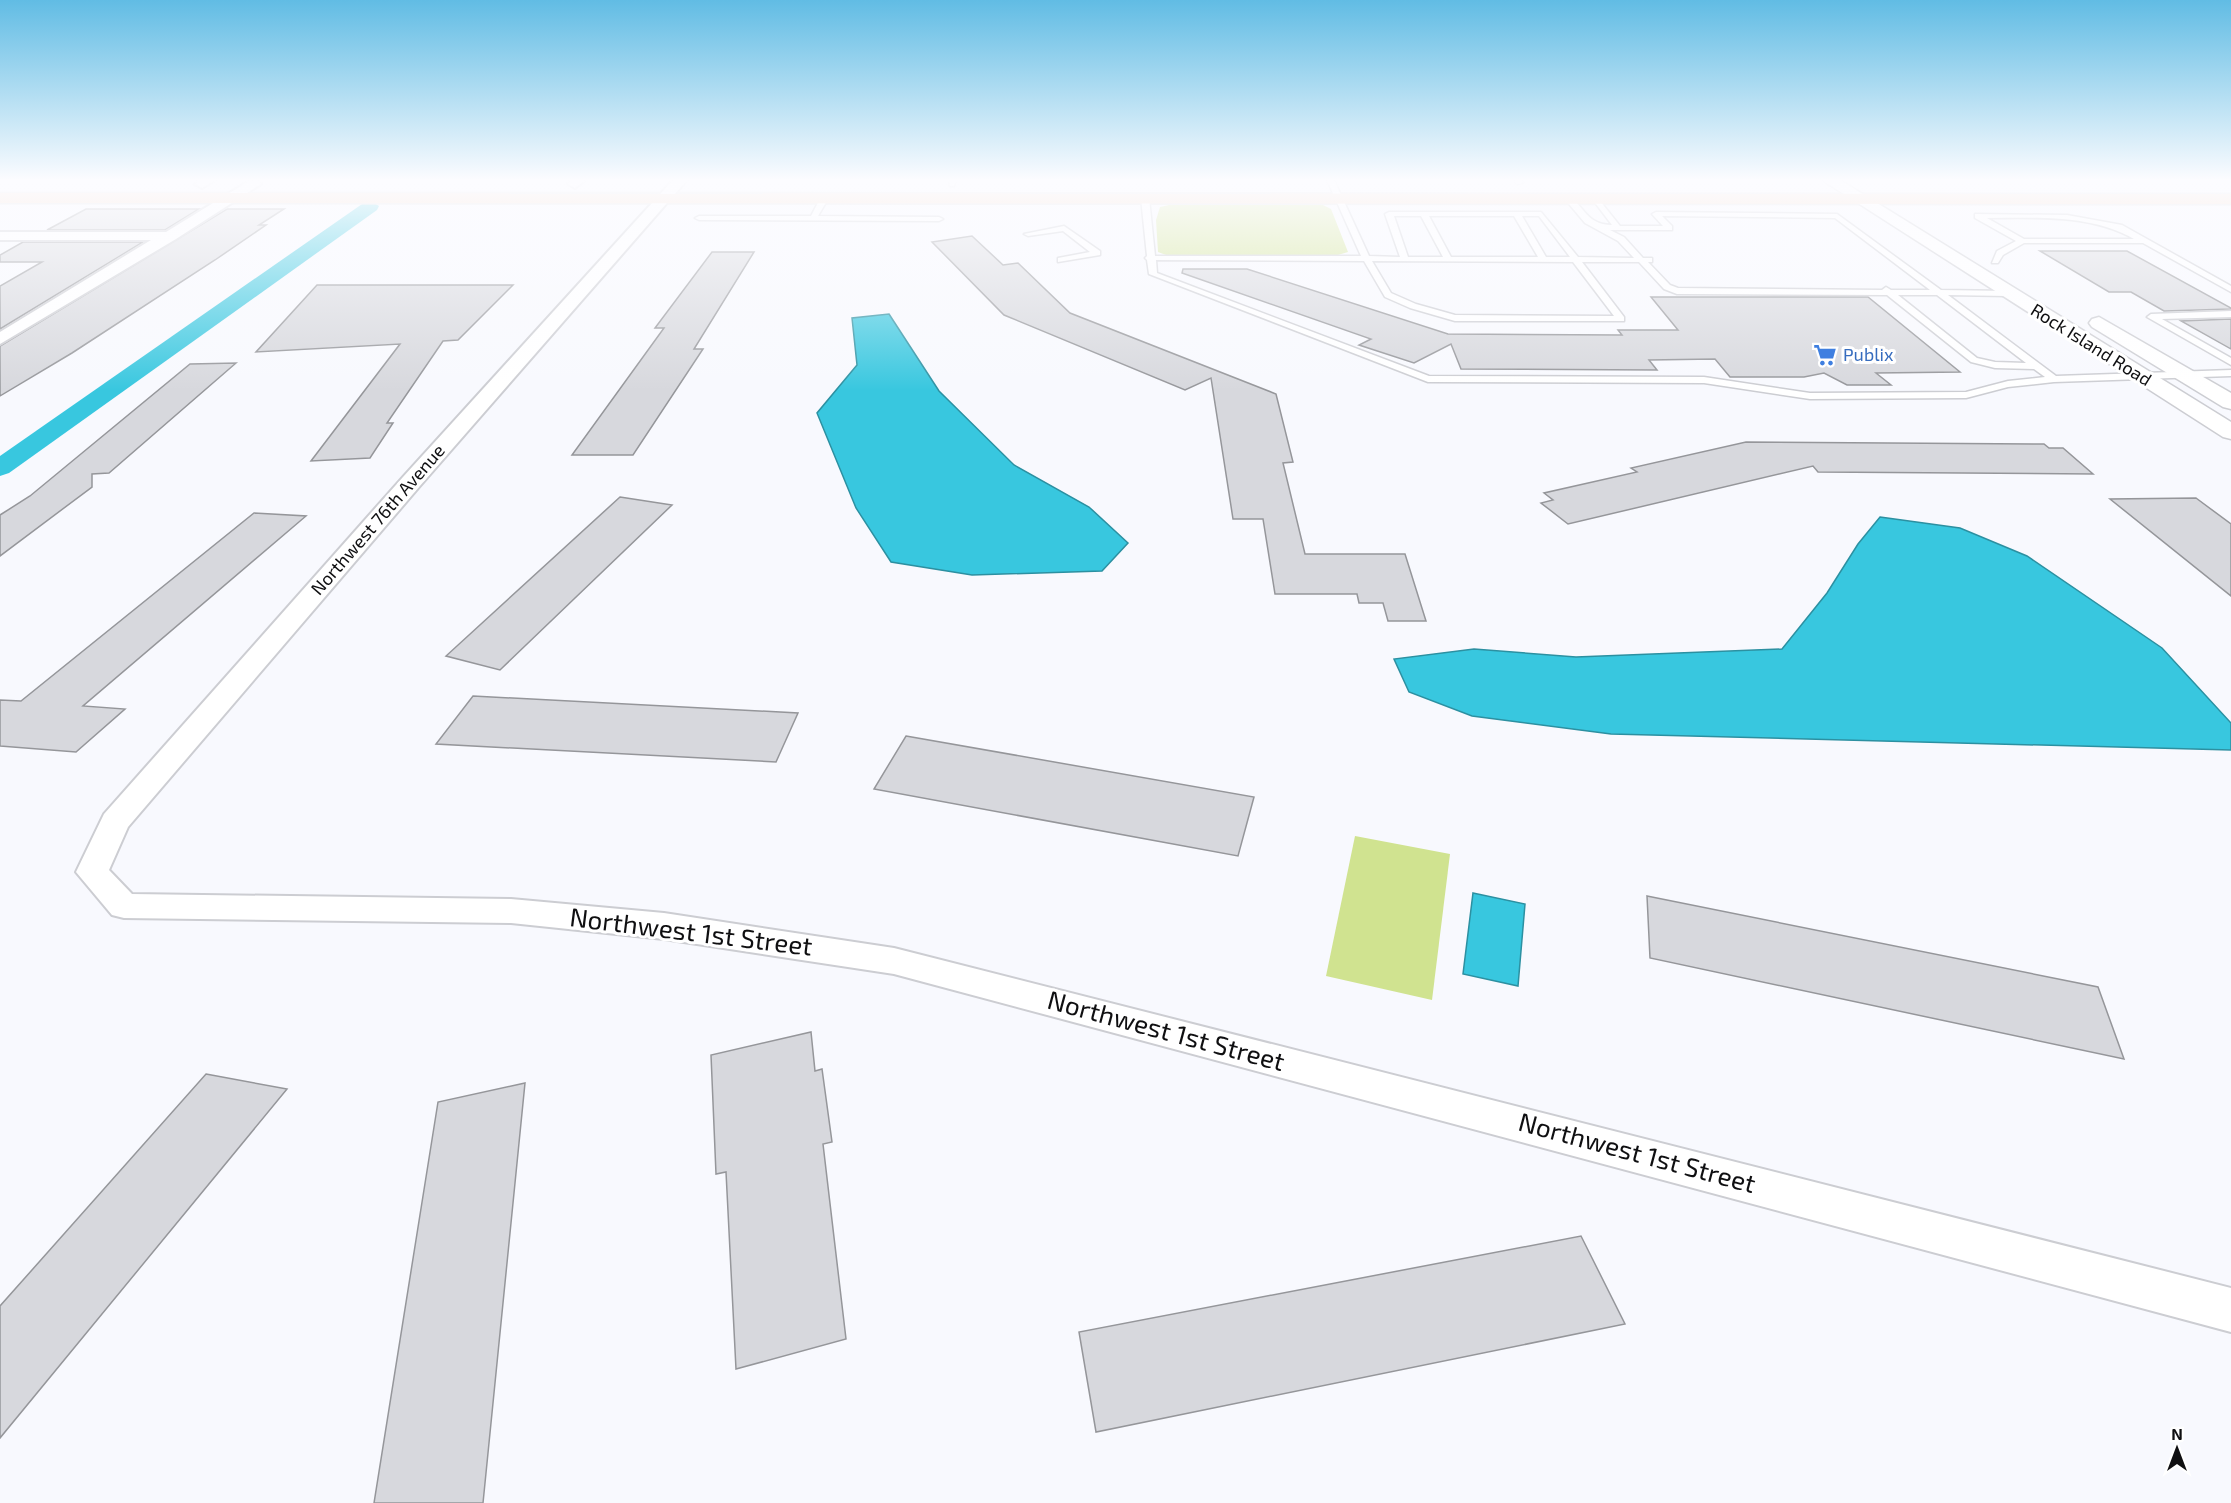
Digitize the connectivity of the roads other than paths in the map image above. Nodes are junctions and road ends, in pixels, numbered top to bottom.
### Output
1 (148, 250) edge
2 (618, 250) edge
3 (1093, 250) edge
4 (1148, 250) edge
5 (1362, 250) edge
6 (1402, 250) edge
7 (1444, 250) edge
8 (1538, 250) edge
9 (1569, 250) edge
10 (1632, 250) edge
11 (1639, 250) edge
12 (1882, 250) edge
13 (1939, 250) edge
14 (1978, 250) edge
15 (2006, 250) edge
16 (2161, 250) edge
17 (1149, 258) junction
18 (1366, 258) junction
19 (1448, 258) junction
20 (1405, 259) junction
21 (1543, 259) junction
22 (1060, 260) dead end
23 (1576, 260) junction
24 (1649, 260) junction
25 (1995, 261) junction
26 (2010, 270) dead end
27 (2231, 289) edge
28 (1886, 290) dead end
29 (2002, 290) junction
30 (1896, 299) junction
31 (2077, 310) dead end
32 (2231, 314) edge
33 (1905, 318) dead end
34 (1918, 329) dead end
35 (0, 339) edge
36 (1953, 344) junction
37 (2231, 362) edge
38 (2038, 366) dead end
39 (2231, 373) edge
40 (2186, 375) junction
41 (2142, 376) junction
42 (2054, 379) junction
43 (2231, 402) edge
44 (2231, 432) edge
45 (92, 872) joint
46 (2231, 1310) edge

1 - 35 street
2 - 45 street, Northwest 76th Avenue
3 - 22 lane
4 - 17 lane
5 - 18 lane
6 - 20 lane
7 - 19 lane
8 - 21 lane
9 - 23 lane
10 - 29 lane
11 - 24 lane
12 - 42 lane
13 - 29 main road, Rock Island Road
14 - 25 main road
15 - 25 lane
16 - 27 lane
17 - 18 lane
17 - 42 lane
18 - 20 lane
18 - 23 lane
19 - 20 lane
19 - 21 lane
21 - 23 lane
23 - 24 lane
24 - 29 lane
25 - 26 main road
28 - 30 lane
29 - 41 main road, Rock Island Road
30 - 33 lane
30 - 36 lane
31 - 40 main road, Rock Island Road
32 - 37 lane
34 - 36 lane
36 - 38 lane
39 - 40 lane
40 - 41 lane
40 - 43 main road, Rock Island Road
41 - 42 lane
41 - 44 main road, Rock Island Road
45 - 46 street, Northwest 1st Street

